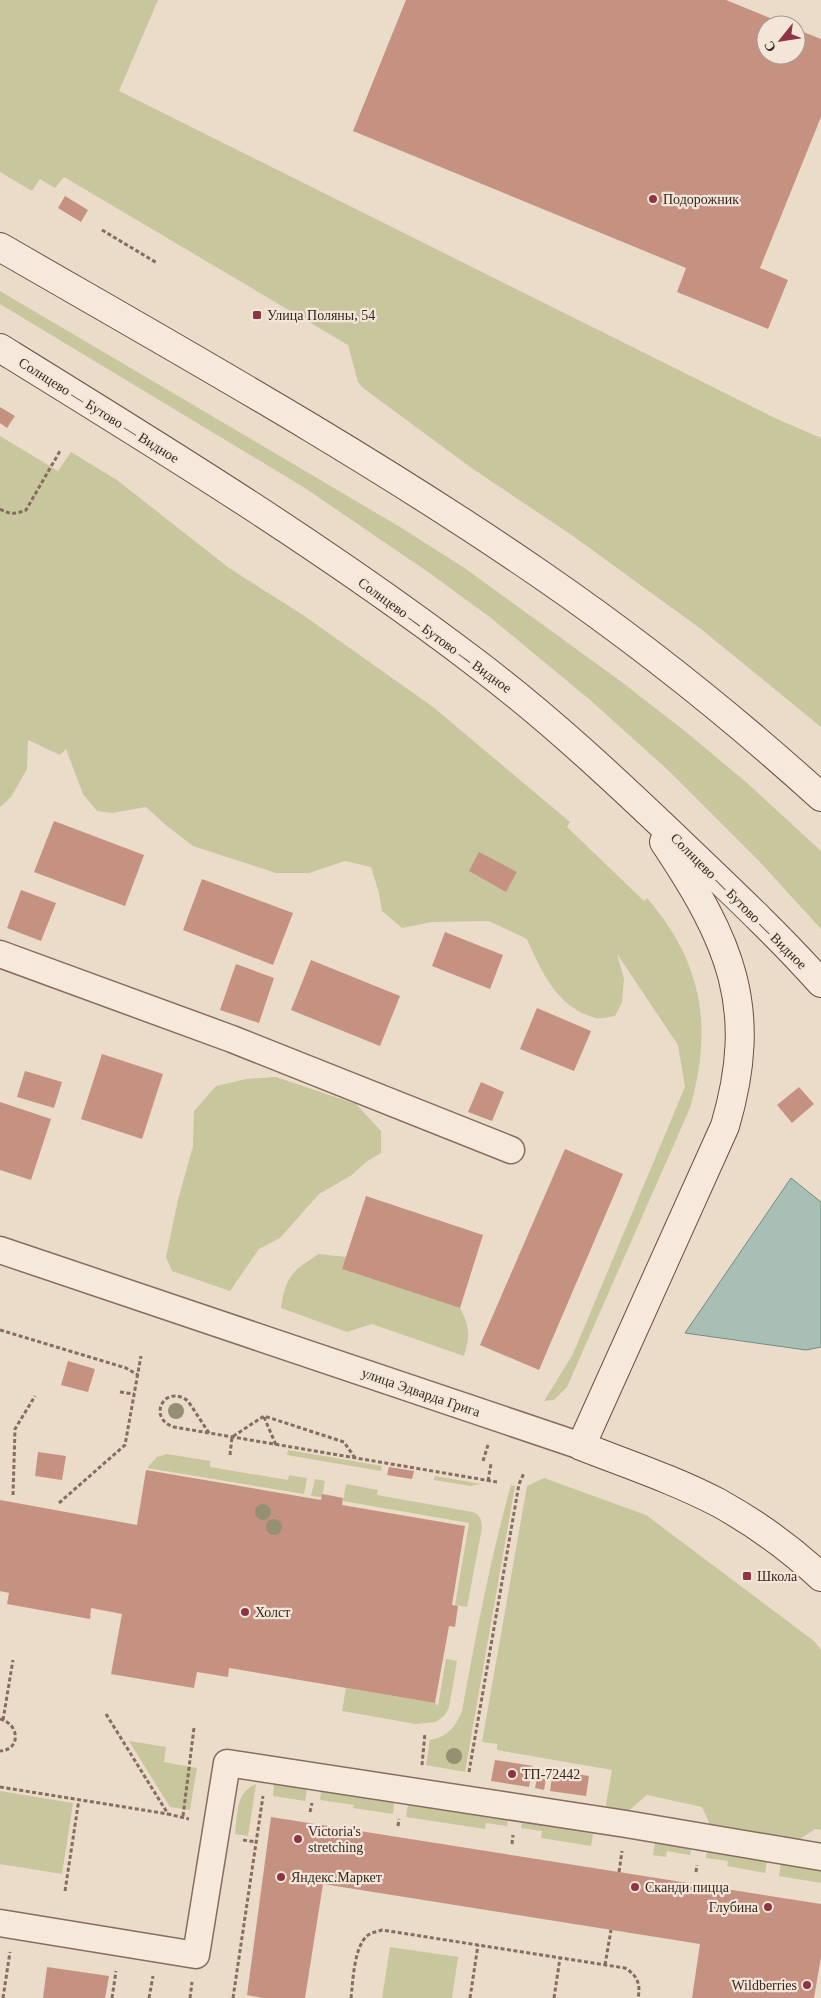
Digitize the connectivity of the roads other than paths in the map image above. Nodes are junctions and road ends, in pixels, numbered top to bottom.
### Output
1 (0, 247) edge
2 (0, 348) edge
3 (608, 773) junction
4 (821, 797) edge
5 (0, 954) edge
6 (821, 983) edge
7 (511, 1150) dead end
8 (0, 1250) edge
9 (581, 1446) junction
10 (821, 1577) edge
11 (821, 1858) edge
12 (0, 1923) edge

1 - 4 main road
2 - 3 main road, Солнцево — Бутово — Видное
3 - 6 main road, Солнцево — Бутово — Видное
3 - 9 main road
5 - 7 street
8 - 9 street, улица Эдварда Грига
9 - 10 main road, улица Эдварда Грига
11 - 12 street

